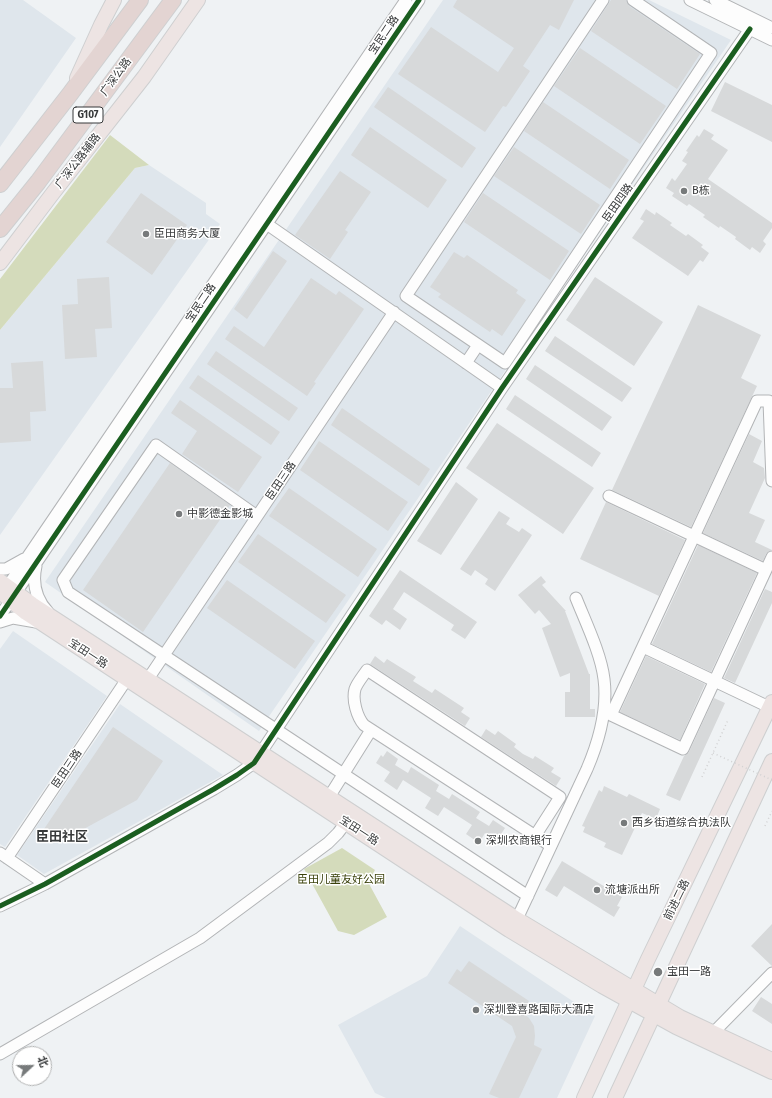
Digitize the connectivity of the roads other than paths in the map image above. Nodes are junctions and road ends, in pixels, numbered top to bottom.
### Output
1 (114, 0) edge
2 (140, 0) edge
3 (173, 0) edge
4 (198, 0) edge
5 (406, 0) edge
6 (419, 0) edge
7 (603, 0) edge
8 (633, 0) edge
9 (690, 0) edge
10 (715, 0) edge
11 (772, 28) edge
12 (750, 30) junction
13 (772, 40) edge
14 (70, 94) junction
15 (0, 184) edge
16 (262, 221) junction
17 (0, 229) edge
18 (0, 263) edge
19 (394, 312) junction
20 (478, 345) junction
21 (466, 363) junction
22 (502, 388) junction
23 (772, 481) edge
24 (609, 496) dead end
25 (257, 516) junction
26 (694, 536) junction
27 (772, 557) edge
28 (32, 559) junction
29 (0, 569) edge
30 (766, 570) junction
31 (5, 592) edge
32 (576, 598) dead end
33 (0, 616) edge
34 (0, 622) edge
35 (51, 623) junction
36 (642, 647) junction
37 (164, 655) junction
38 (127, 679) junction
39 (714, 681) junction
40 (144, 684) junction
41 (771, 705) edge
42 (276, 730) junction
43 (371, 730) junction
44 (258, 758) junction
45 (772, 761) edge
46 (343, 774) junction
47 (328, 797) junction
48 (349, 818) junction
49 (535, 836) junction
50 (551, 846) junction
51 (3, 856) edge
52 (45, 884) junction
53 (528, 896) junction
54 (0, 906) edge
55 (517, 919) junction
56 (772, 973) edge
57 (631, 995) junction
58 (656, 1010) junction
59 (714, 1032) junction
60 (0, 1054) edge
61 (772, 1060) edge
62 (772, 1072) edge
63 (584, 1098) edge
64 (615, 1098) edge

1 - 14 main road
2 - 14 highway, G107
3 - 17 highway, 广深公路 / G107
4 - 18 main road, 广深公路辅路
5 - 16 street, 宝民二路
6 - 16 street, 宝民二路
7 - 20 street
8 - 20 street
9 - 12 street
10 - 11 street
12 - 13 street
12 - 22 street, 臣田四路
14 - 15 highway, G107
16 - 19 street
16 - 28 street, 宝民二路
19 - 21 street
19 - 25 street, 臣田三路
20 - 21 street
21 - 22 street
22 - 42 street, 臣田四路
23 - 26 street
24 - 26 street
25 - 37 street, 臣田三路
25 - 37 street
26 - 30 street
26 - 36 street
27 - 30 street
28 - 29 street
28 - 31 street, 宝民二路
28 - 35 street
30 - 39 street
31 - 33 street, 宝民二路
31 - 35 main road, 宝田一路
32 - 50 street
34 - 35 street
35 - 38 main road, 宝田一路
35 - 40 main road, 宝田一路
36 - 39 street
36 - 39 street
37 - 40 street, 臣田三路
37 - 42 street
38 - 40 main road, 宝田一路
38 - 51 street, 臣田三路
39 - 41 street
40 - 44 main road, 宝田一路
41 - 57 main road, 前进二路
42 - 44 street, 臣田四路
42 - 46 street
43 - 46 street
43 - 49 street
43 - 49 street
44 - 47 main road, 宝田一路
44 - 48 main road, 宝田一路
44 - 52 street, 臣田四路
45 - 58 main road
46 - 47 street
46 - 53 street
47 - 48 main road, 宝田一路
48 - 55 main road, 宝田一路
48 - 57 main road, 宝田一路
48 - 60 street
49 - 50 street
50 - 53 street
51 - 52 street
52 - 54 street, 臣田四路
53 - 55 street
55 - 57 main road, 宝田一路
56 - 59 street
57 - 58 main road, 宝田一路
57 - 63 main road, 前进二路
58 - 59 main road, 宝田一路
58 - 62 main road, 宝田一路
58 - 64 main road
59 - 61 main road, 宝田一路

